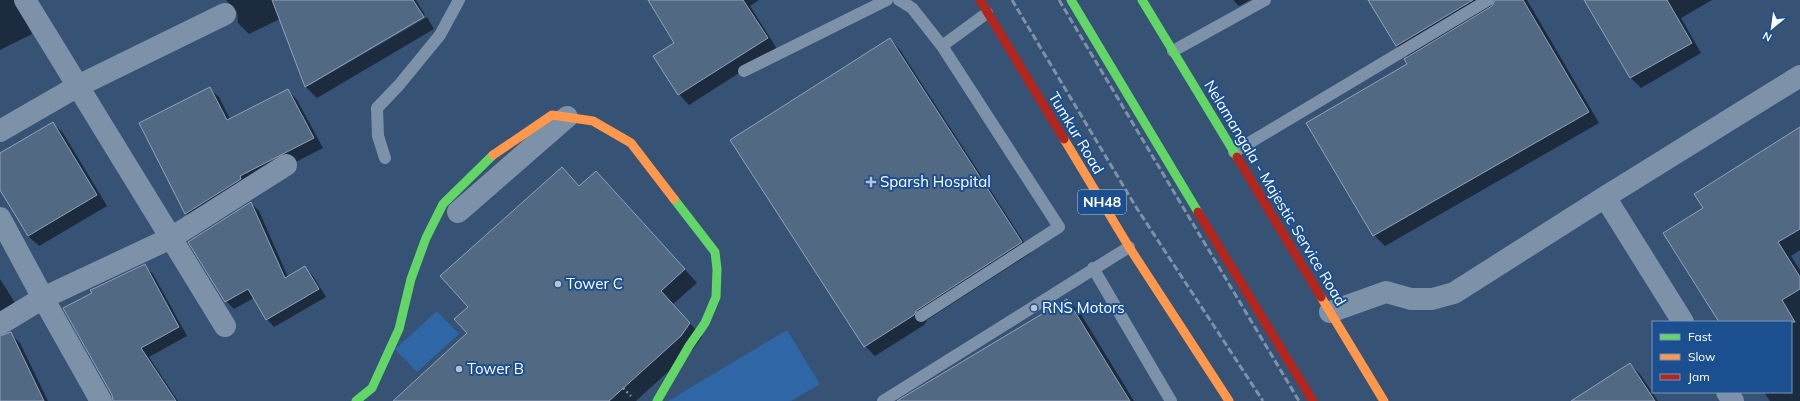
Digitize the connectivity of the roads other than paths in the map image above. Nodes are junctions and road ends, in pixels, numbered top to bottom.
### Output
1 (25, 0) edge
2 (459, 0) edge
3 (887, 0) edge
4 (899, 0) edge
5 (980, 0) edge
6 (1071, 0) edge
7 (1142, 0) edge
8 (1265, 0) edge
9 (1488, 0) edge
10 (987, 13) junction
11 (225, 14) dead end
12 (942, 46) junction
13 (1173, 51) junction
14 (744, 71) dead end
15 (1800, 76) edge
16 (78, 86) junction
17 (567, 118) junction
18 (0, 131) edge
19 (1234, 152) junction
20 (385, 158) dead end
21 (286, 166) dead end
22 (1605, 197) junction
23 (458, 212) dead end
24 (0, 218) edge
25 (171, 238) junction
26 (1129, 247) junction
27 (1093, 268) junction
28 (43, 298) junction
29 (1330, 312) junction
30 (921, 316) dead end
31 (1682, 321) edge
32 (0, 324) edge
33 (226, 326) dead end
34 (101, 401) edge
35 (356, 401) edge
36 (657, 401) edge
37 (883, 401) edge
38 (1171, 401) edge
39 (1229, 401) edge
40 (1313, 401) edge
41 (1384, 401) edge

1 - 16 street
2 - 20 lane
3 - 14 lane
4 - 12 lane
5 - 10 main road, Tumkur Road / NH48
6 - 40 main road
7 - 13 main road, Nelamangala - Majestic Service Road
8 - 13 lane
9 - 19 lane
10 - 12 lane
10 - 26 main road, Tumkur Road / NH48
11 - 16 street
12 - 30 lane
13 - 19 main road, Nelamangala - Majestic Service Road
15 - 22 street
16 - 18 street
16 - 25 street
17 - 23 street
17 - 35 main road
17 - 36 main road
19 - 29 main road, Nelamangala - Majestic Service Road
21 - 25 street
22 - 29 street
22 - 31 street
24 - 28 street
25 - 28 street
25 - 33 street
26 - 27 lane
26 - 39 main road, Tumkur Road / NH48
27 - 37 lane
27 - 38 lane
28 - 32 street
28 - 34 street
29 - 41 main road, Nelamangala - Majestic Service Road

